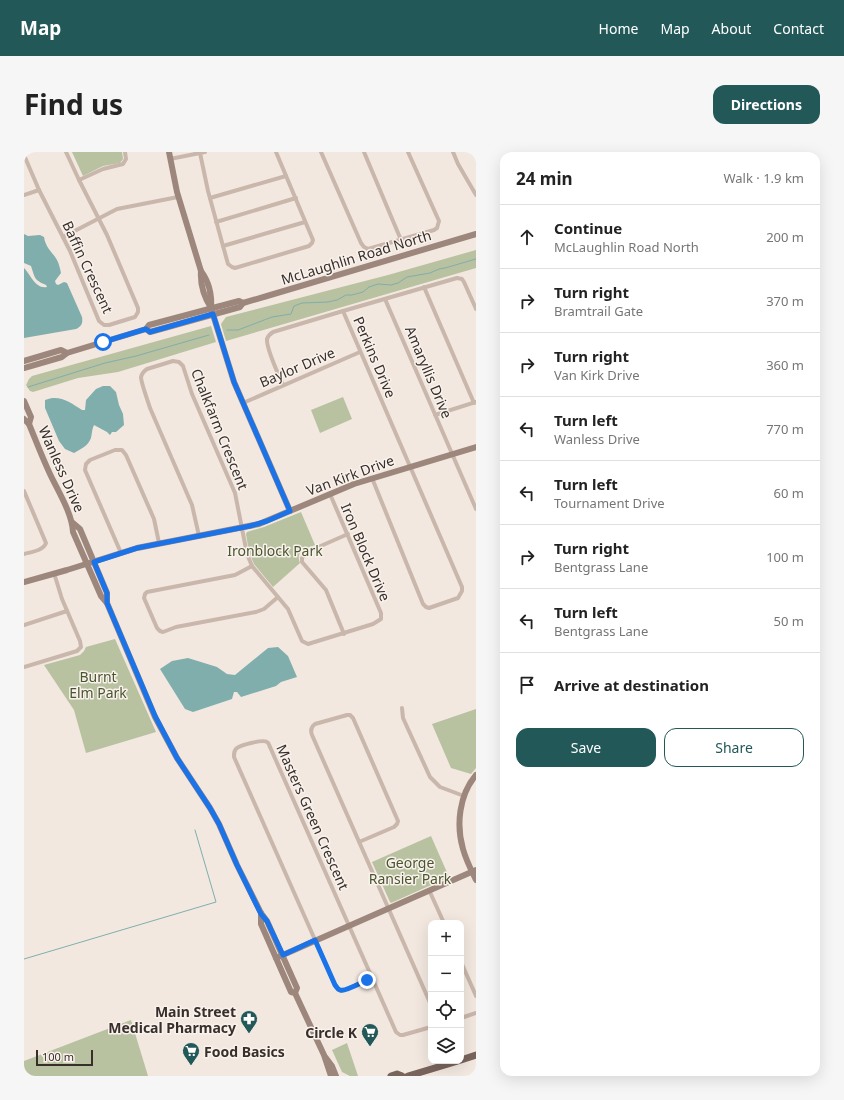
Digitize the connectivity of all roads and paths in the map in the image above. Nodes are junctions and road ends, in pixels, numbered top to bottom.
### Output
1 (66, 152) edge
2 (124, 152) edge
3 (169, 152) edge
4 (205, 152) edge
5 (276, 152) edge
6 (321, 152) edge
7 (364, 152) edge
8 (408, 152) edge
9 (454, 152) edge
10 (200, 153) junction
11 (24, 155) edge
12 (170, 159) junction
13 (286, 176) junction
14 (79, 180) junction
15 (39, 190) junction
16 (24, 195) edge
17 (476, 195) edge
18 (178, 197) junction
19 (210, 198) junction
20 (296, 198) junction
21 (99, 218) junction
22 (216, 222) junction
23 (305, 222) junction
24 (476, 234) edge
25 (63, 237) junction
26 (401, 240) junction
27 (223, 246) junction
28 (424, 287) junction
29 (385, 299) junction
30 (476, 309) edge
31 (212, 311) junction
32 (343, 311) junction
33 (360, 352) junction
34 (67, 353) junction
35 (24, 361) edge
36 (24, 368) edge
37 (283, 385) junction
38 (24, 401) edge
39 (243, 403) junction
40 (475, 403) edge
41 (435, 414) junction
42 (24, 419) edge
43 (29, 424) junction
44 (476, 447) edge
45 (452, 454) junction
46 (410, 467) junction
47 (372, 478) junction
48 (24, 491) edge
49 (330, 494) junction
50 (476, 509) edge
51 (290, 511) junction
52 (73, 523) junction
53 (242, 528) junction
54 (348, 534) junction
55 (199, 536) junction
56 (159, 543) junction
57 (121, 553) junction
58 (24, 554) edge
59 (94, 562) junction
60 (87, 564) junction
61 (252, 566) junction
62 (54, 573) junction
63 (24, 582) edge
64 (278, 597) junction
65 (107, 603) junction
66 (68, 611) junction
67 (24, 625) edge
68 (344, 634) junction
69 (24, 667) edge
70 (402, 708) dead end
71 (476, 775) edge
72 (464, 796) junction
73 (359, 842) junction
74 (474, 870) edge
75 (476, 880) edge
76 (430, 890) junction
77 (388, 908) junction
78 (261, 914) junction
79 (443, 920) edge
80 (349, 926) junction
81 (315, 940) junction
82 (283, 955) junction
83 (276, 958) junction
84 (464, 969) edge
85 (372, 978) junction
86 (295, 994) junction
87 (476, 996) edge
88 (428, 999) edge
89 (476, 1013) edge
90 (464, 1017) edge
91 (428, 1028) edge
92 (476, 1054) edge
93 (324, 1055) junction
94 (464, 1059) edge
95 (450, 1064) edge
96 (331, 1076) edge
97 (336, 1076) edge
98 (391, 1076) edge
99 (402, 1076) edge
100 (408, 1076) edge

1 - 14 street, Baffin Crescent
2 - 14 street
3 - 12 main road
4 - 10 street
5 - 13 street
6 - 26 street
7 - 26 street
8 - 26 street
9 - 17 street
10 - 12 street
10 - 19 street
11 - 15 street, Baffin Crescent
12 - 18 main road
13 - 19 street
13 - 20 street
14 - 21 street, Baffin Crescent
15 - 16 street
15 - 25 street, Baffin Crescent
18 - 21 street
18 - 31 main road
19 - 22 street
20 - 22 street
20 - 23 street
21 - 25 street
21 - 25 street, Baffin Crescent
22 - 27 street
23 - 27 street
23 - 27 street
24 - 31 main road, McLaughlin Road North
28 - 29 street
28 - 30 street
28 - 40 street
29 - 32 street
29 - 41 street, Amaryllis Drive
31 - 34 main road, McLaughlin Road North
31 - 39 main road
32 - 33 street, Perkins Drive
32 - 37 street, Perkins Drive
33 - 37 street, Baylor Drive
33 - 46 street, Perkins Drive
34 - 35 main road, McLaughlin Road North
34 - 36 main road, McLaughlin Road North
37 - 39 street, Baylor Drive
38 - 43 main road, Wanless Drive
39 - 51 main road
40 - 41 street
41 - 45 street, Amaryllis Drive
42 - 43 main road, Wanless Drive
43 - 52 main road, Wanless Drive
44 - 45 main road, Van Kirk Drive
45 - 46 main road, Van Kirk Drive
45 - 50 street, Amaryllis Drive
46 - 47 main road, Van Kirk Drive
46 - 47 street, Perkins Drive
47 - 49 main road, Van Kirk Drive
48 - 58 street
49 - 51 main road, Van Kirk Drive
49 - 54 street, Iron Block Drive
51 - 53 main road, Van Kirk Drive
52 - 59 main road, Wanless Drive
52 - 60 main road, Wanless Drive
53 - 55 main road, Van Kirk Drive
53 - 55 street, Chalkfarm Crescent
53 - 61 street, Iron Block Drive
54 - 68 street, Iron Block Drive
54 - 68 street
55 - 56 main road, Van Kirk Drive
56 - 57 main road, Van Kirk Drive
56 - 57 street
57 - 59 main road, Van Kirk Drive
59 - 60 main road, Van Kirk Drive
59 - 65 main road, Wanless Drive
60 - 62 main road, Van Kirk Drive
60 - 65 main road, Wanless Drive
61 - 64 street, Iron Block Drive
61 - 64 street
62 - 63 main road, Van Kirk Drive
62 - 66 street
64 - 68 street, Iron Block Drive
65 - 78 main road, Wanless Drive
66 - 67 street
66 - 69 street
70 - 72 street
71 - 72 main road
72 - 74 main road
73 - 73 street
73 - 77 street
74 - 75 main road
74 - 76 main road
76 - 77 main road
76 - 79 street
77 - 80 main road
77 - 88 street
78 - 82 main road, Wanless Drive
78 - 83 main road, Wanless Drive
80 - 81 main road
80 - 81 street, Masters Green Crescent
80 - 85 street, Masters Green Crescent
81 - 82 main road
81 - 85 street, Masters Green Crescent
82 - 83 main road
82 - 86 main road, Wanless Drive
83 - 86 main road, Wanless Drive
84 - 87 street
85 - 91 street, Masters Green Crescent
86 - 93 main road, Wanless Drive
89 - 90 street
92 - 94 main road
93 - 96 main road, Wanless Drive
93 - 97 main road, Wanless Drive
95 - 100 main road
98 - 99 main road

